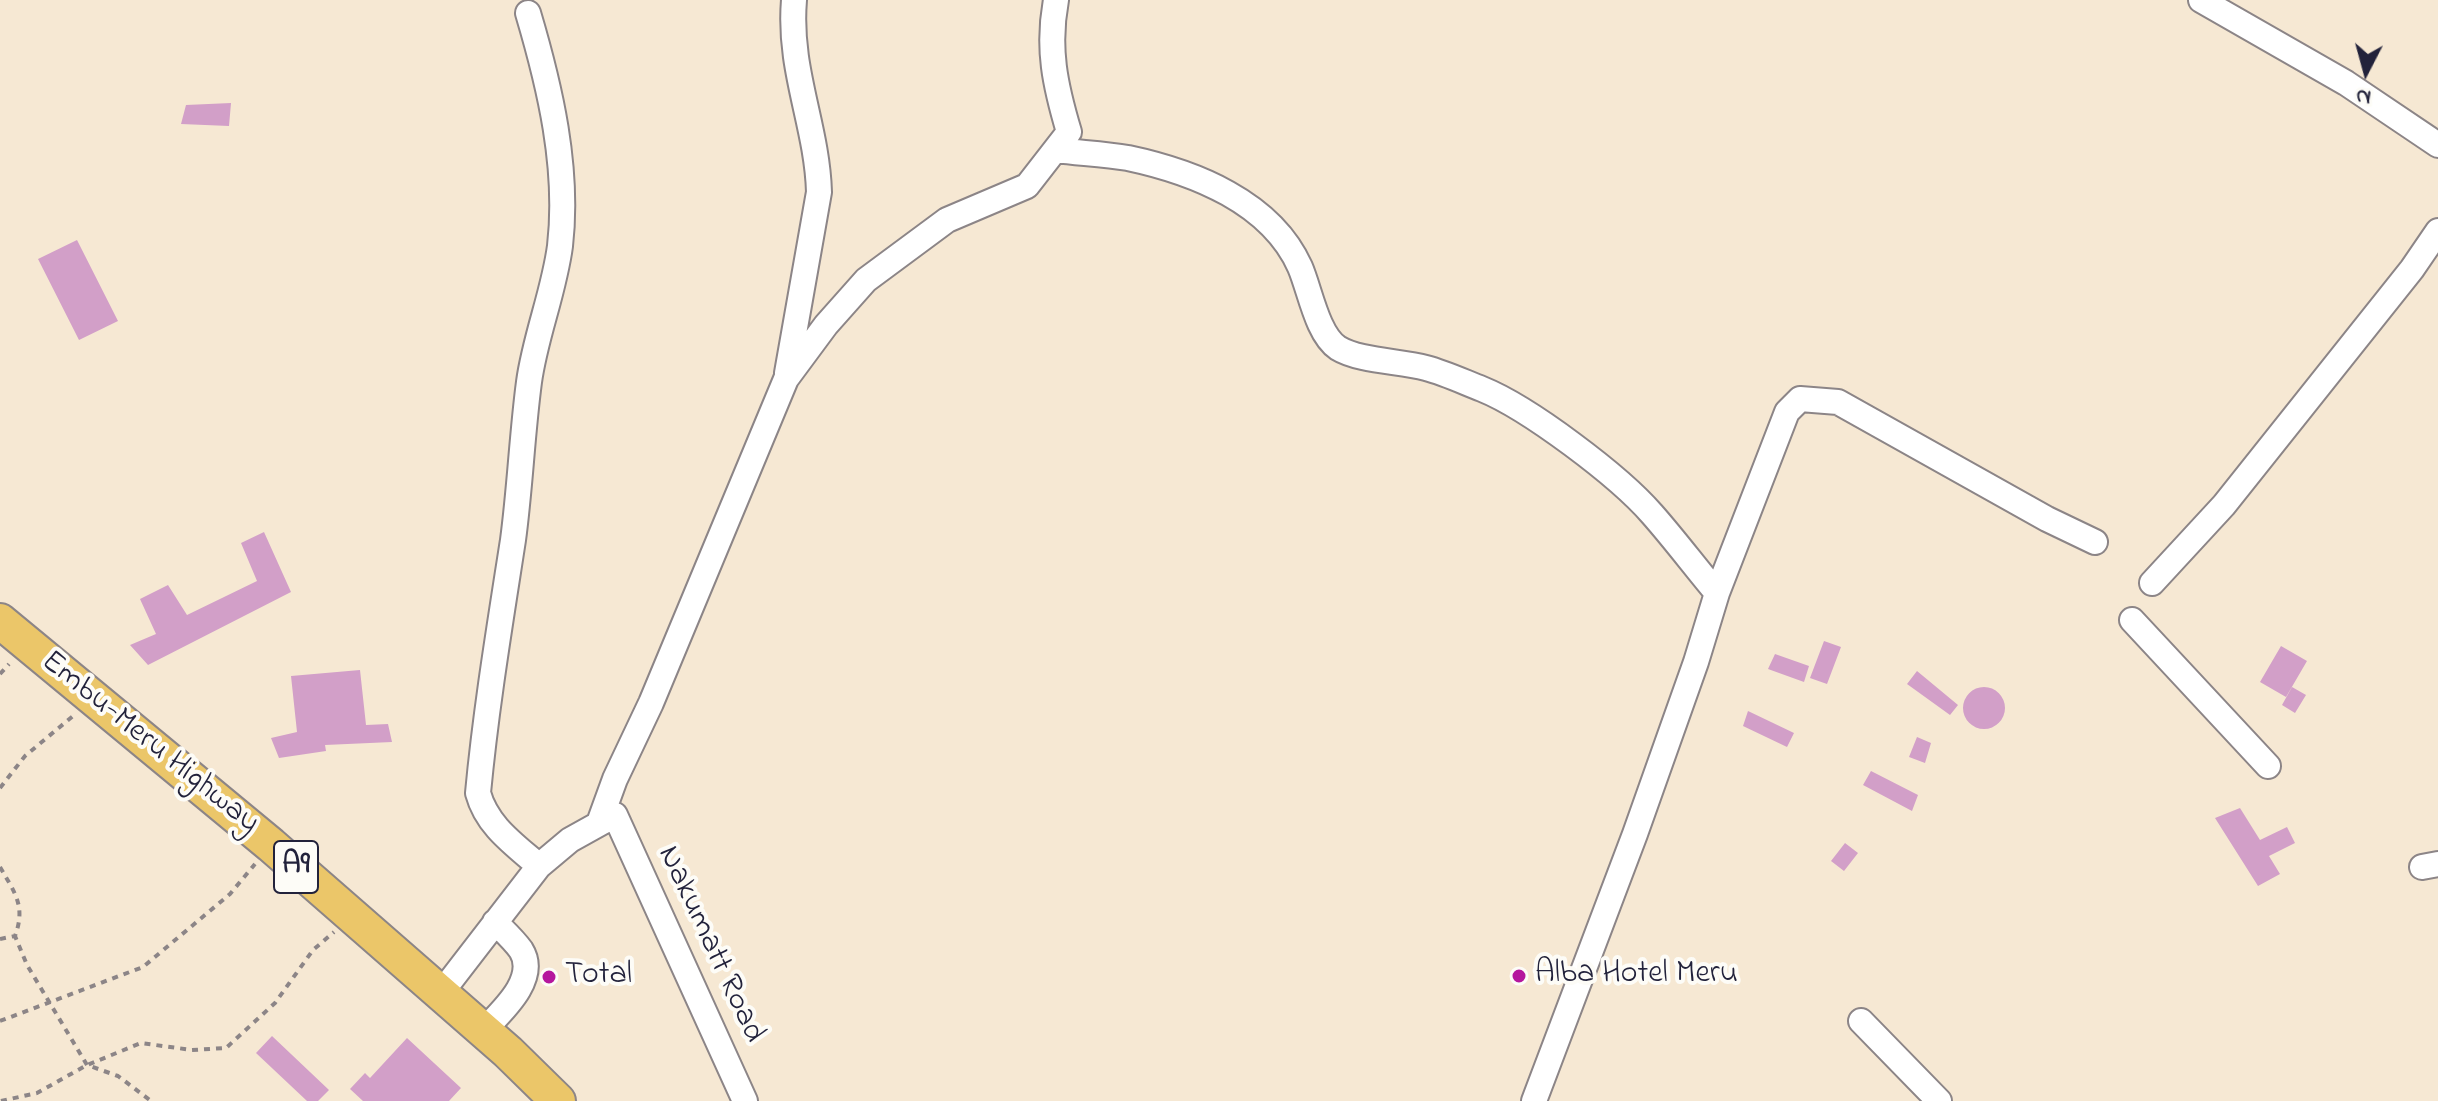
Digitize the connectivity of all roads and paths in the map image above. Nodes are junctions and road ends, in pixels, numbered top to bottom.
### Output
1 (794, 0) edge
2 (1056, 0) edge
3 (2201, 0) edge
4 (528, 13) dead end
5 (2438, 145) edge
6 (1056, 150) junction
7 (2438, 231) edge
8 (786, 379) junction
9 (2095, 542) dead end
10 (2152, 583) dead end
11 (1717, 593) junction
12 (2132, 620) dead end
13 (0, 621) edge
14 (93, 699) junction
15 (2268, 766) dead end
16 (0, 788) edge
17 (607, 819) junction
18 (271, 845) junction
19 (539, 866) junction
20 (0, 867) edge
21 (352, 915) junction
22 (495, 922) junction
23 (15, 936) junction
24 (0, 939) edge
25 (441, 993) junction
26 (49, 1001) junction
27 (0, 1021) edge
28 (1861, 1021) dead end
29 (484, 1030) junction
30 (87, 1065) junction
31 (0, 1092) edge
32 (9, 1100) edge
33 (1, 1101) edge
34 (151, 1101) edge
35 (558, 1101) edge
36 (745, 1101) edge
37 (1534, 1101) edge
38 (1939, 1101) edge

1 - 8 street
2 - 6 street
3 - 5 street
4 - 19 street
6 - 8 street
6 - 11 street
7 - 10 street
8 - 17 street
9 - 11 street
11 - 37 street
12 - 15 street
13 - 14 highway, Embu-Meru Highway / A9
14 - 16 path
14 - 18 highway, Embu-Meru Highway / A9
17 - 19 street
17 - 36 street, Nakumatt Road
18 - 21 highway, Embu-Meru Highway / A9
18 - 26 path
19 - 22 street
20 - 23 path
21 - 25 highway, Embu-Meru Highway / A9
21 - 30 path
22 - 25 street
22 - 29 street
23 - 24 path
23 - 26 path
25 - 29 highway, Embu-Meru Highway / A9
26 - 27 path
26 - 30 path
28 - 38 street
29 - 35 highway, Embu-Meru Highway / A9
30 - 32 path
30 - 34 path
31 - 32 path
32 - 33 path

